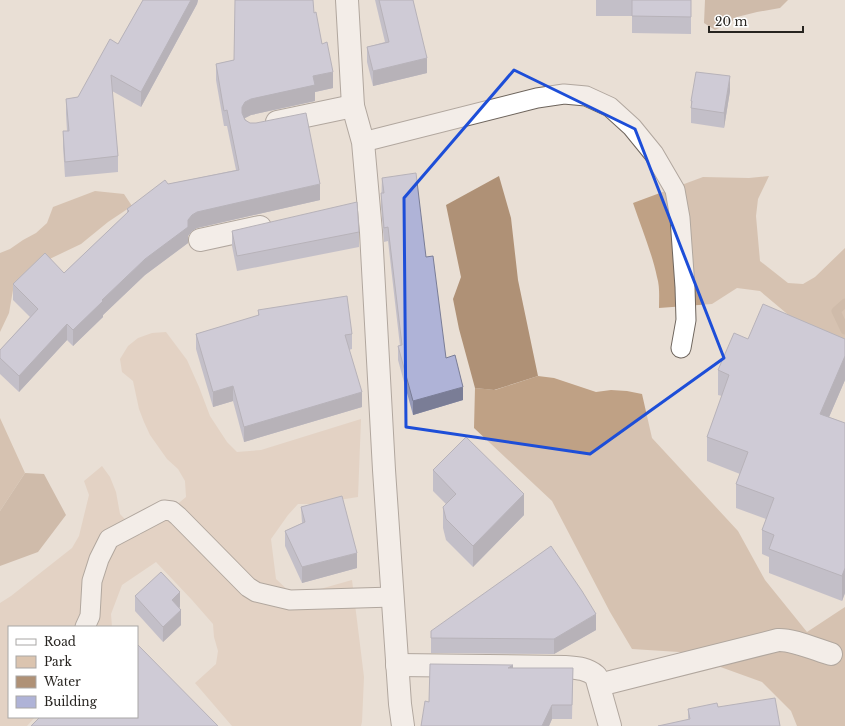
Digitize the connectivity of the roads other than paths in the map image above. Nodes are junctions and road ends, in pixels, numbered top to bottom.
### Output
1 (347, 0) edge
2 (353, 106) junction
3 (262, 125) edge
4 (363, 142) junction
5 (276, 223) edge
6 (200, 240) dead end
7 (681, 348) dead end
8 (393, 597) junction
9 (85, 626) edge
10 (831, 654) dead end
11 (397, 665) junction
12 (599, 685) junction
13 (403, 726) edge
14 (610, 726) edge

1 - 2 street
2 - 3 street
2 - 4 street
4 - 7 lane
4 - 8 street
5 - 6 street
8 - 9 lane
8 - 11 street
10 - 12 street
11 - 12 street
11 - 13 street
12 - 14 street

